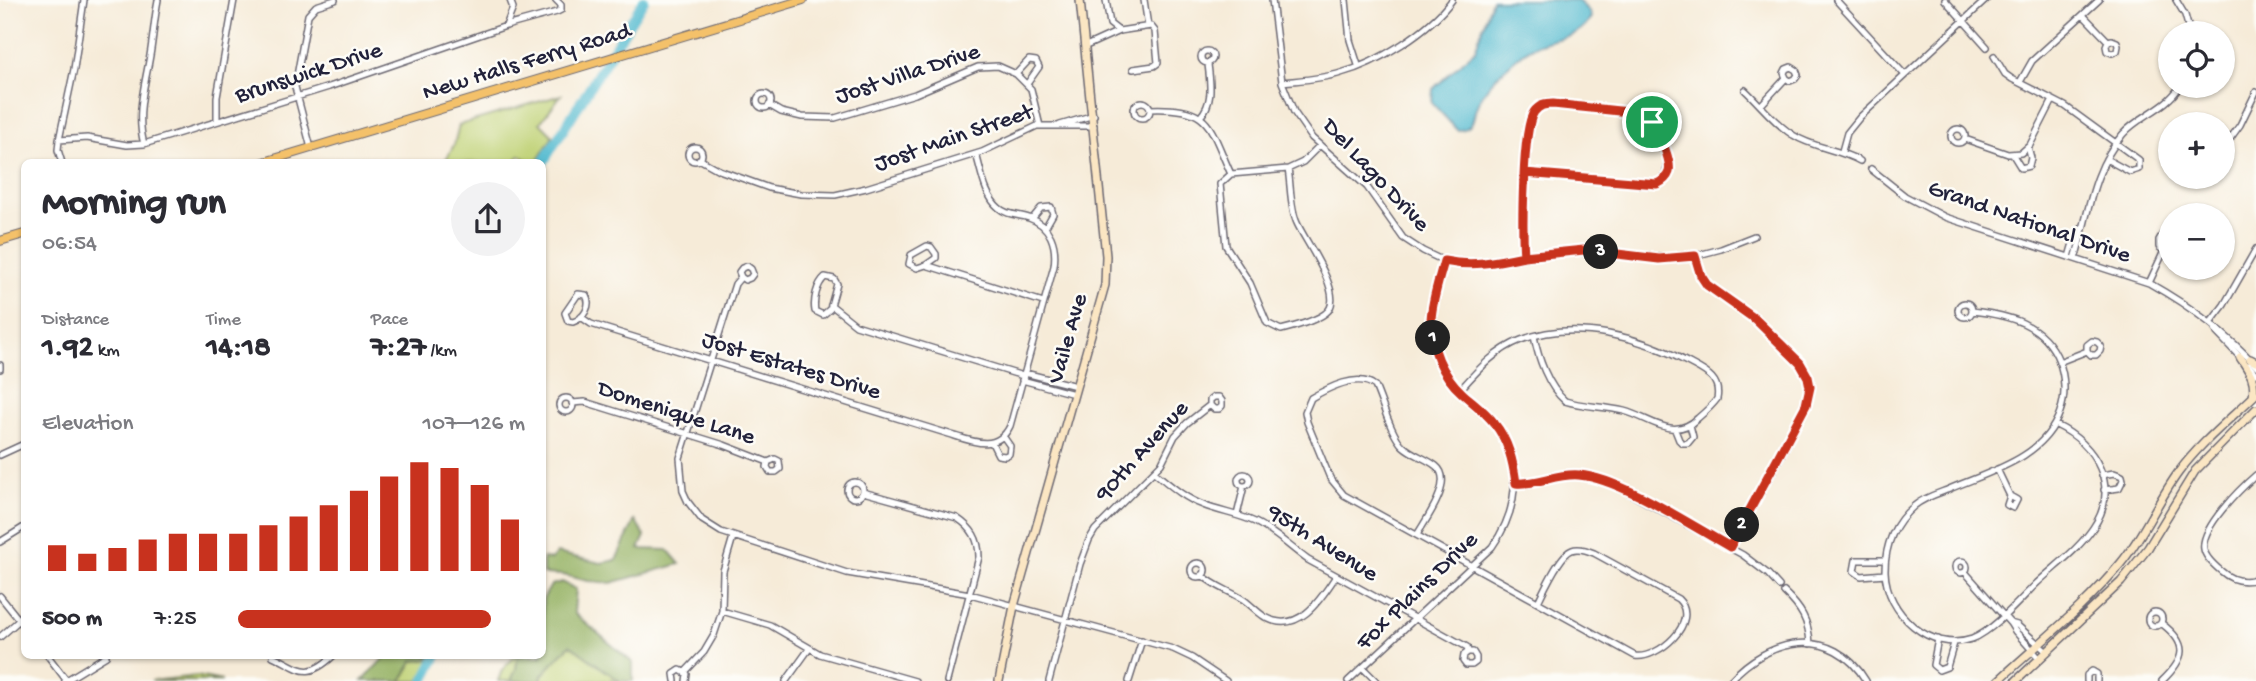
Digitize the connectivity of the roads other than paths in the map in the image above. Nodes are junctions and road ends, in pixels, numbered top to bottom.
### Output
1 (84, 0) edge
2 (158, 0) edge
3 (234, 0) edge
4 (335, 0) edge
5 (510, 0) edge
6 (803, 0) edge
7 (1080, 0) edge
8 (1105, 0) edge
9 (1144, 0) edge
10 (1272, 0) edge
11 (1346, 0) edge
12 (1452, 0) edge
13 (1836, 0) edge
14 (1945, 0) edge
15 (1986, 0) edge
16 (2099, 0) edge
17 (2176, 0) edge
18 (559, 3) edge
19 (2082, 15) junction
20 (1963, 21) junction
21 (2187, 21) edge
22 (506, 26) junction
23 (1148, 26) junction
24 (1119, 31) junction
25 (2108, 41) dead end
26 (1086, 46) junction
27 (1987, 47) dead end
28 (1994, 56) dead end
29 (1209, 64) dead end
30 (1358, 65) junction
31 (1133, 69) dead end
32 (1016, 74) junction
33 (1903, 74) junction
34 (1786, 78) dead end
35 (1282, 82) junction
36 (2020, 82) junction
37 (1027, 84) junction
38 (1745, 90) dead end
39 (2256, 92) edge
40 (296, 96) junction
41 (2169, 98) edge
42 (2053, 100) junction
43 (769, 105) dead end
44 (1760, 105) junction
45 (1150, 109) dead end
46 (1094, 115) junction
47 (1200, 117) junction
48 (216, 121) junction
49 (1060, 125) junction
50 (1040, 126) junction
51 (1095, 126) junction
52 (2235, 132) edge
53 (1965, 139) dead end
54 (59, 140) junction
55 (144, 144) junction
56 (2116, 144) junction
57 (1320, 145) junction
58 (2028, 147) junction
59 (310, 148) junction
60 (1842, 152) junction
61 (976, 154) junction
62 (2013, 155) junction
63 (61, 159) edge
64 (280, 159) edge
65 (699, 159) dead end
66 (2106, 159) junction
67 (1860, 161) dead end
68 (1288, 169) junction
69 (1871, 169) dead end
70 (1525, 173) junction
71 (1231, 174) junction
72 (1032, 219) junction
73 (1045, 228) junction
74 (21, 235) edge
75 (1754, 236) dead end
76 (0, 241) edge
77 (2256, 249) edge
78 (1524, 256) junction
79 (1695, 256) junction
80 (2072, 258) junction
81 (1444, 261) junction
82 (926, 265) junction
83 (2158, 267) edge
84 (741, 277) dead end
85 (2149, 283) junction
86 (1043, 302) junction
87 (831, 305) junction
88 (1972, 311) dead end
89 (581, 317) junction
90 (2213, 324) junction
91 (1534, 336) junction
92 (2087, 351) dead end
93 (2240, 357) junction
94 (710, 360) junction
95 (2059, 362) junction
96 (2254, 362) edge
97 (2256, 374) edge
98 (1023, 376) junction
99 (1075, 390) junction
100 (1459, 391) junction
101 (2255, 395) edge
102 (572, 403) dead end
103 (1210, 405) dead end
104 (2256, 409) edge
105 (1690, 425) junction
106 (2056, 425) junction
107 (1675, 430) junction
108 (687, 433) junction
109 (1003, 436) junction
110 (992, 443) junction
111 (21, 445) edge
112 (0, 455) edge
113 (768, 462) dead end
114 (1997, 469) junction
115 (1154, 472) junction
116 (2102, 475) junction
117 (2256, 475) edge
118 (1516, 483) junction
119 (1244, 486) dead end
120 (2104, 490) junction
121 (863, 492) dead end
122 (2010, 496) dead end
123 (1237, 515) junction
124 (21, 529) edge
125 (1417, 535) junction
126 (733, 537) junction
127 (0, 542) edge
128 (1730, 547) junction
129 (1885, 560) junction
130 (1472, 566) junction
131 (1965, 572) dead end
132 (1885, 574) junction
133 (1202, 575) dead end
134 (1336, 576) junction
135 (2256, 579) edge
136 (1779, 586) dead end
137 (1784, 592) dead end
138 (970, 594) junction
139 (0, 596) edge
140 (1538, 602) junction
141 (1014, 606) junction
142 (722, 611) junction
143 (2003, 615) junction
144 (21, 617) edge
145 (21, 619) edge
146 (1416, 619) junction
147 (1065, 620) junction
148 (2161, 623) dead end
149 (0, 638) edge
150 (1938, 639) junction
151 (1142, 640) junction
152 (1954, 643) junction
153 (1810, 644) junction
154 (2035, 647) junction
155 (809, 649) junction
156 (1468, 652) dead end
157 (2047, 652) junction
158 (50, 659) edge
159 (101, 659) edge
160 (279, 659) edge
161 (330, 659) edge
162 (2040, 659) junction
163 (1363, 668) junction
164 (685, 672) junction
165 (66, 681) edge
166 (675, 681) edge
167 (686, 681) edge
168 (786, 681) edge
169 (915, 681) edge
170 (947, 681) edge
171 (999, 681) edge
172 (1049, 681) edge
173 (1129, 681) edge
174 (1226, 681) edge
175 (1348, 681) edge
176 (1376, 681) edge
177 (1730, 681) edge
178 (1866, 681) edge
179 (1998, 681) edge
180 (2016, 681) edge
181 (2087, 681) edge
182 (2097, 681) edge
183 (2162, 681) edge

1 - 54 street
2 - 55 street
3 - 48 street
4 - 40 street
5 - 22 street
6 - 59 main road, New Halls Ferry Road
7 - 26 main road, Vaile Ave
8 - 24 street
9 - 23 street
10 - 35 street, Del Lago Drive
11 - 30 street
12 - 30 street
13 - 33 street
14 - 20 street
15 - 20 street
16 - 19 street
17 - 21 street
18 - 22 street, Brunswick Drive
19 - 25 street
19 - 36 street
20 - 27 street
20 - 33 street
22 - 40 street, Brunswick Drive
23 - 24 street
23 - 31 street
24 - 26 street
26 - 46 main road, Vaile Ave
28 - 36 street
29 - 47 street
30 - 35 street
32 - 37 street, Jost Villa Drive
32 - 37 street, Jost Villa Drive
32 - 43 street, Jost Villa Drive
33 - 60 street
34 - 44 street
35 - 57 street, Del Lago Drive
36 - 42 street
37 - 50 street, Jost Villa Drive
38 - 44 street
39 - 52 street
40 - 48 street, Brunswick Drive
40 - 59 street
41 - 56 street
42 - 56 street
42 - 58 street
44 - 60 street
45 - 47 street
46 - 49 street, Jost Main Street
46 - 51 main road, Vaile Ave
47 - 71 street
48 - 55 street, Brunswick Drive
49 - 50 street, Jost Main Street
49 - 51 street, Jost Main Street
50 - 61 street, Jost Main Street
51 - 99 main road, Vaile Ave
53 - 62 street
54 - 55 street, Brunswick Drive
54 - 63 street
56 - 66 street
56 - 66 street
57 - 68 street
57 - 81 street, Del Lago Drive
58 - 62 street
58 - 62 street
59 - 64 main road, New Halls Ferry Road
60 - 67 street
61 - 65 street, Jost Main Street
61 - 72 street
66 - 80 street
68 - 71 street
68 - 71 street
69 - 80 street, Grand National Drive
70 - 70 street
70 - 78 street
72 - 73 street
72 - 73 street, Jost Estates Drive
73 - 86 street, Jost Estates Drive
74 - 76 main road
75 - 79 street, Del Lago Drive
77 - 90 street
78 - 79 street, Del Lago Drive
78 - 81 street, Del Lago Drive
79 - 128 street
80 - 85 street, Grand National Drive
81 - 100 street, Fox Plains Drive
82 - 82 street
82 - 86 street
83 - 85 street
84 - 94 street
85 - 90 street, Grand National Drive
86 - 98 street, Jost Estates Drive
87 - 87 street
87 - 98 street
88 - 95 street
89 - 89 street
89 - 94 street, Jost Estates Drive
90 - 93 street, Grand National Drive
90 - 96 street, Grand National Drive
91 - 100 street
91 - 105 street
91 - 107 street
92 - 95 street
93 - 97 street, Grand National Drive
93 - 101 main road
94 - 108 street
94 - 110 street, Jost Estates Drive
95 - 106 street
98 - 99 street
98 - 109 street, Jost Estates Drive
99 - 141 main road, Vaile Ave
100 - 118 street, Fox Plains Drive
101 - 154 main road
102 - 108 street, Domenique Lane
103 - 115 street, 90th Avenue
104 - 157 main road
105 - 107 street
105 - 107 street
106 - 114 street
106 - 116 street
108 - 113 street, Domenique Lane
108 - 126 street
109 - 110 street
109 - 110 street, Jost Estates Drive
111 - 112 street
114 - 122 street
114 - 129 street
115 - 123 street, 95th Avenue
115 - 147 street, 90th Avenue
116 - 120 street
116 - 120 street
117 - 135 street
118 - 128 street
118 - 130 street, Fox Plains Drive
119 - 123 street
120 - 143 street
121 - 138 street
123 - 134 street, 95th Avenue
124 - 127 street
125 - 125 street
125 - 130 street
126 - 138 street
126 - 142 street
128 - 136 street
129 - 132 street
129 - 132 street
130 - 140 street
130 - 146 street, Fox Plains Drive
131 - 143 street
132 - 150 street
133 - 134 street
134 - 146 street, 95th Avenue
137 - 153 street
138 - 141 street
138 - 170 street
139 - 144 street
140 - 140 street
141 - 147 street
141 - 171 main road, Vaile Ave
142 - 155 street
142 - 164 street
143 - 152 street
143 - 154 street
145 - 149 street
146 - 156 street, 95th Avenue
146 - 163 street, Fox Plains Drive
147 - 151 street
147 - 172 street, 90th Avenue
148 - 183 street
150 - 152 street
150 - 152 street
151 - 173 street
151 - 174 street
153 - 177 street
153 - 178 street
154 - 157 street
154 - 162 street
154 - 179 main road
155 - 168 street
155 - 169 street
157 - 162 main road
158 - 165 street
159 - 165 street
160 - 161 street
162 - 180 main road
163 - 175 street, Fox Plains Drive
163 - 176 street
164 - 166 street
164 - 167 street
181 - 182 street

